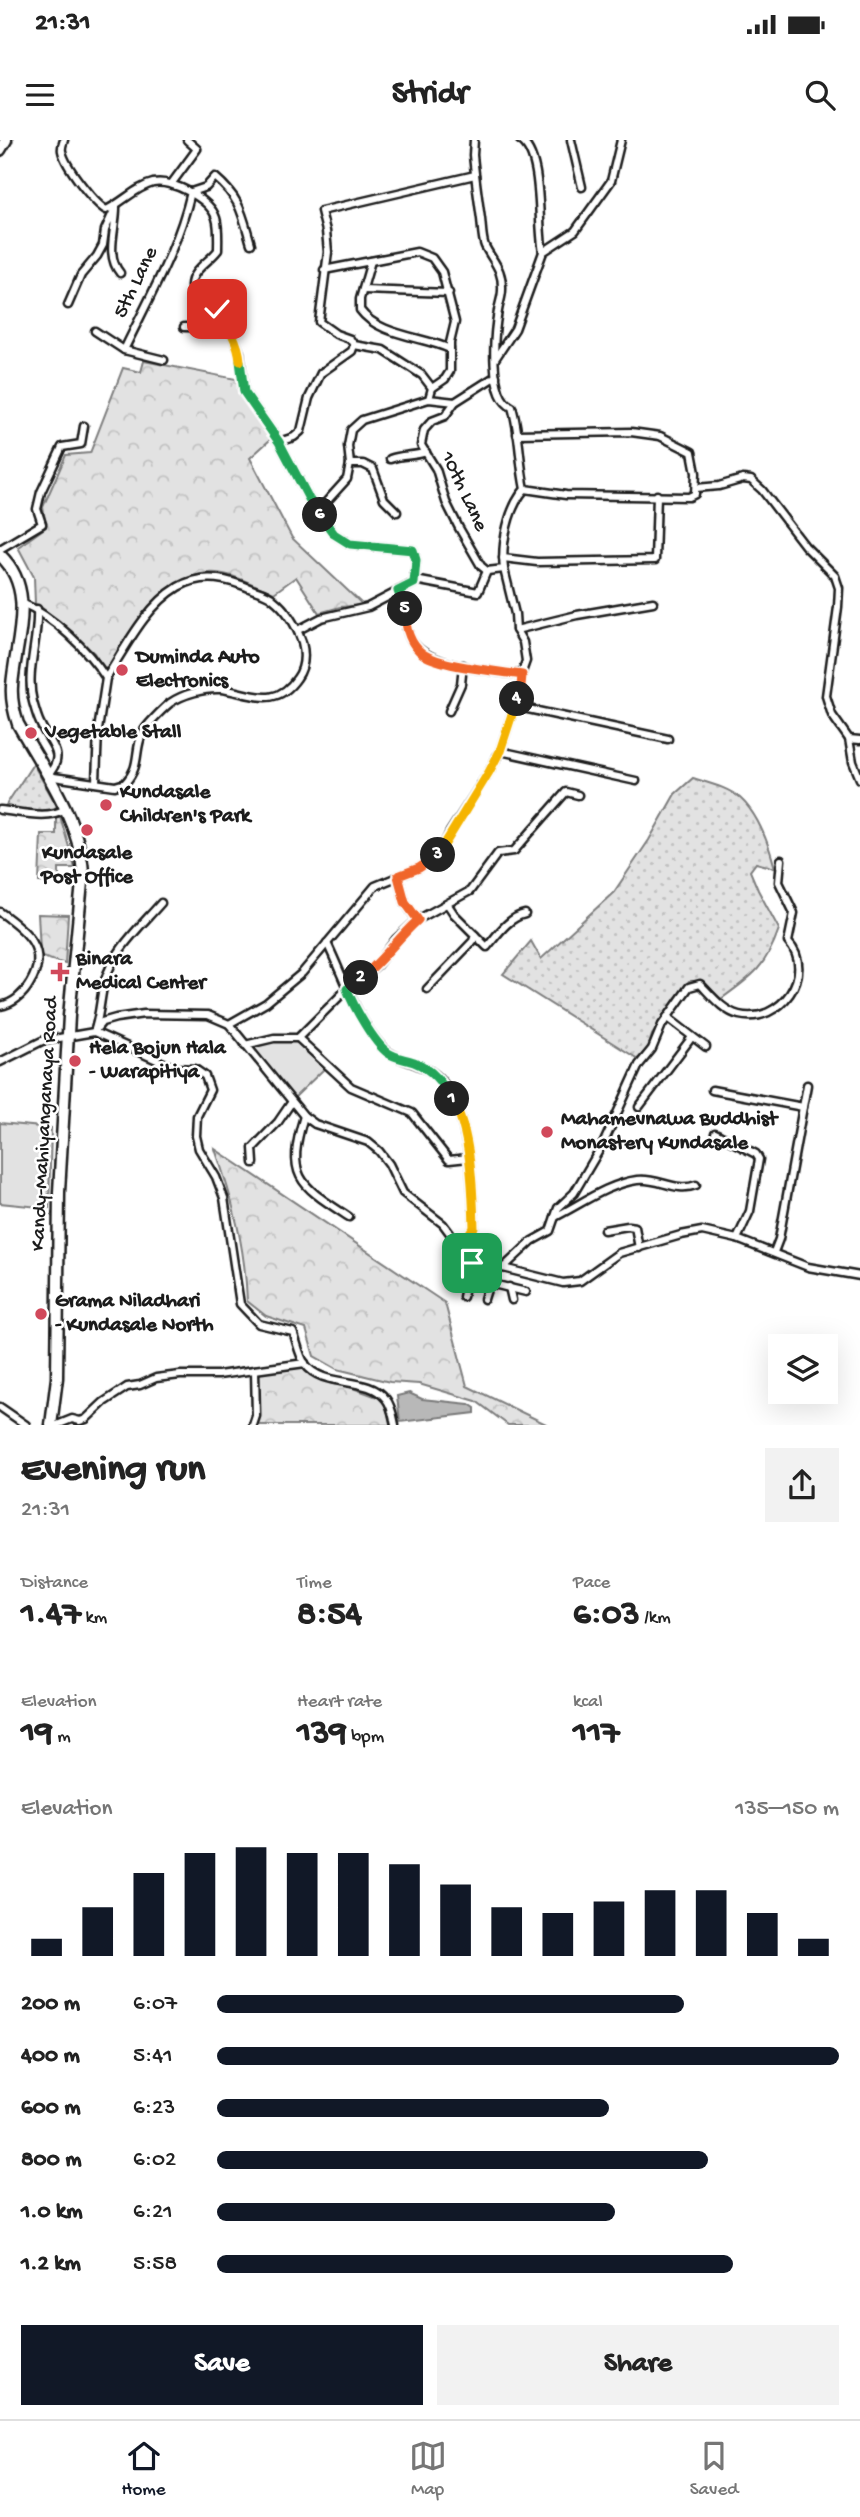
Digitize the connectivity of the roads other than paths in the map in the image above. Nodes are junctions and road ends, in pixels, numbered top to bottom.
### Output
1 (6, 140) edge
2 (64, 140) edge
3 (187, 140) edge
4 (474, 140) edge
5 (520, 140) edge
6 (571, 140) edge
7 (621, 140) edge
8 (0, 150) edge
9 (475, 175) junction
10 (172, 183) junction
11 (582, 187) dead end
12 (191, 192) junction
13 (116, 205) junction
14 (251, 244) dead end
15 (542, 252) junction
16 (371, 261) junction
17 (324, 270) junction
18 (121, 273) dead end
19 (363, 290) junction
20 (449, 293) junction
21 (68, 305) dead end
22 (184, 327) dead end
23 (230, 328) junction
24 (96, 331) dead end
25 (354, 345) junction
26 (450, 349) junction
27 (124, 350) junction
28 (164, 360) dead end
29 (494, 361) junction
30 (496, 376) junction
31 (432, 388) junction
32 (429, 400) junction
33 (456, 402) junction
34 (85, 426) dead end
35 (517, 434) junction
36 (279, 442) junction
37 (426, 452) junction
38 (390, 459) dead end
39 (351, 464) junction
40 (696, 488) junction
41 (525, 489) junction
42 (657, 495) junction
43 (318, 512) junction
44 (397, 512) dead end
45 (0, 549) edge
46 (0, 555) edge
47 (503, 558) junction
48 (504, 569) junction
49 (487, 571) junction
50 (415, 580) junction
51 (398, 591) junction
52 (653, 602) dead end
53 (22, 603) junction
54 (37, 609) junction
55 (298, 630) junction
56 (516, 630) junction
57 (463, 665) junction
58 (522, 675) junction
59 (106, 678) junction
60 (514, 706) junction
61 (449, 711) dead end
62 (668, 739) dead end
63 (849, 740) junction
64 (860, 740) edge
65 (500, 751) junction
66 (47, 776) junction
67 (860, 779) edge
68 (636, 781) dead end
69 (96, 782) junction
70 (578, 795) dead end
71 (65, 808) junction
72 (0, 810) edge
73 (781, 860) dead end
74 (398, 876) junction
75 (161, 903) dead end
76 (448, 905) junction
77 (0, 912) edge
78 (525, 914) dead end
79 (418, 920) junction
80 (475, 935) junction
81 (327, 943) junction
82 (347, 989) junction
83 (427, 989) dead end
84 (0, 1006) edge
85 (667, 1017) junction
86 (229, 1024) junction
87 (94, 1032) junction
88 (69, 1036) junction
89 (692, 1037) junction
90 (298, 1038) junction
91 (245, 1045) junction
92 (706, 1047) dead end
93 (0, 1062) edge
94 (807, 1085) dead end
95 (712, 1090) dead end
96 (291, 1103) junction
97 (639, 1107) dead end
98 (803, 1107) junction
99 (304, 1116) junction
100 (715, 1133) dead end
101 (468, 1158) junction
102 (254, 1163) dead end
103 (696, 1185) dead end
104 (349, 1217) dead end
105 (555, 1217) junction
106 (604, 1230) dead end
107 (737, 1239) junction
108 (460, 1247) junction
109 (639, 1248) junction
110 (775, 1252) junction
111 (471, 1262) junction
112 (503, 1268) junction
113 (860, 1276) edge
114 (489, 1283) junction
115 (509, 1287) junction
116 (526, 1292) dead end
117 (463, 1297) dead end
118 (484, 1299) dead end
119 (512, 1300) dead end
120 (305, 1363) junction
121 (256, 1370) junction
122 (0, 1407) edge
123 (26, 1425) edge
124 (51, 1425) edge
125 (57, 1425) edge
126 (253, 1425) edge
127 (395, 1425) edge

1 - 8 highway
2 - 13 street
3 - 10 street
4 - 9 street
5 - 15 street
6 - 11 street
7 - 15 street
9 - 17 street
9 - 29 street
10 - 12 street
10 - 13 street
12 - 14 street
12 - 23 street
12 - 27 street, 5th Lane
13 - 18 street
13 - 21 street
15 - 29 street
16 - 17 street
16 - 19 street
16 - 20 street
17 - 25 street
19 - 20 street
19 - 26 street
20 - 26 street
22 - 23 street
23 - 36 street
24 - 27 street
25 - 31 street
25 - 36 street
26 - 31 street
27 - 28 street, 5th Lane
29 - 30 street
30 - 33 street, 10th Lane
30 - 35 street
31 - 32 street
32 - 33 street
32 - 39 street
33 - 37 street, 10th Lane
34 - 45 street
35 - 40 street
35 - 41 street
36 - 43 street
37 - 38 street
37 - 49 street, 10th Lane
39 - 43 street
39 - 44 street
40 - 42 street
40 - 63 street
41 - 42 street
41 - 47 street
42 - 47 street
43 - 50 street
46 - 53 highway, Kandy-Mahiyanganaya Road
47 - 48 street
48 - 49 street
48 - 56 street
49 - 50 street
50 - 51 street
51 - 55 street
51 - 57 street
52 - 56 street
53 - 54 street
53 - 66 highway, Kandy-Mahiyanganaya Road
54 - 59 street
54 - 66 street
55 - 59 street
55 - 69 street
56 - 58 street
57 - 58 street
57 - 61 street
58 - 60 street
59 - 69 street
60 - 62 street
60 - 65 street
63 - 64 street
63 - 67 street
65 - 68 street
65 - 74 street
66 - 69 street
66 - 71 highway, Kandy-Mahiyanganaya Road
70 - 76 street
71 - 72 street
71 - 88 highway, Kandy-Mahiyanganaya Road
73 - 85 street
74 - 79 street
74 - 81 street
75 - 87 street
76 - 79 street
76 - 80 street
77 - 84 street
78 - 80 street
79 - 82 street
80 - 83 street
81 - 82 street
81 - 86 street
82 - 90 street
82 - 101 street
85 - 89 street
85 - 105 street
86 - 87 street
86 - 91 street
87 - 88 street
87 - 120 street
88 - 93 street
88 - 124 highway, Kandy-Mahiyanganaya Road
89 - 92 street
89 - 97 street
90 - 91 street
90 - 101 street
91 - 96 street
94 - 98 street
95 - 98 street
96 - 99 street
96 - 102 street
98 - 110 street
99 - 104 street
99 - 108 street
100 - 107 street
101 - 108 street
103 - 105 street
105 - 112 street
106 - 109 street
107 - 109 street
107 - 110 street
108 - 111 street
109 - 112 street
110 - 113 street
111 - 112 street
111 - 114 street
111 - 117 street
114 - 115 street
114 - 118 street
115 - 116 street
115 - 119 street
120 - 121 street
120 - 127 street
121 - 125 street
121 - 126 street
122 - 123 street

